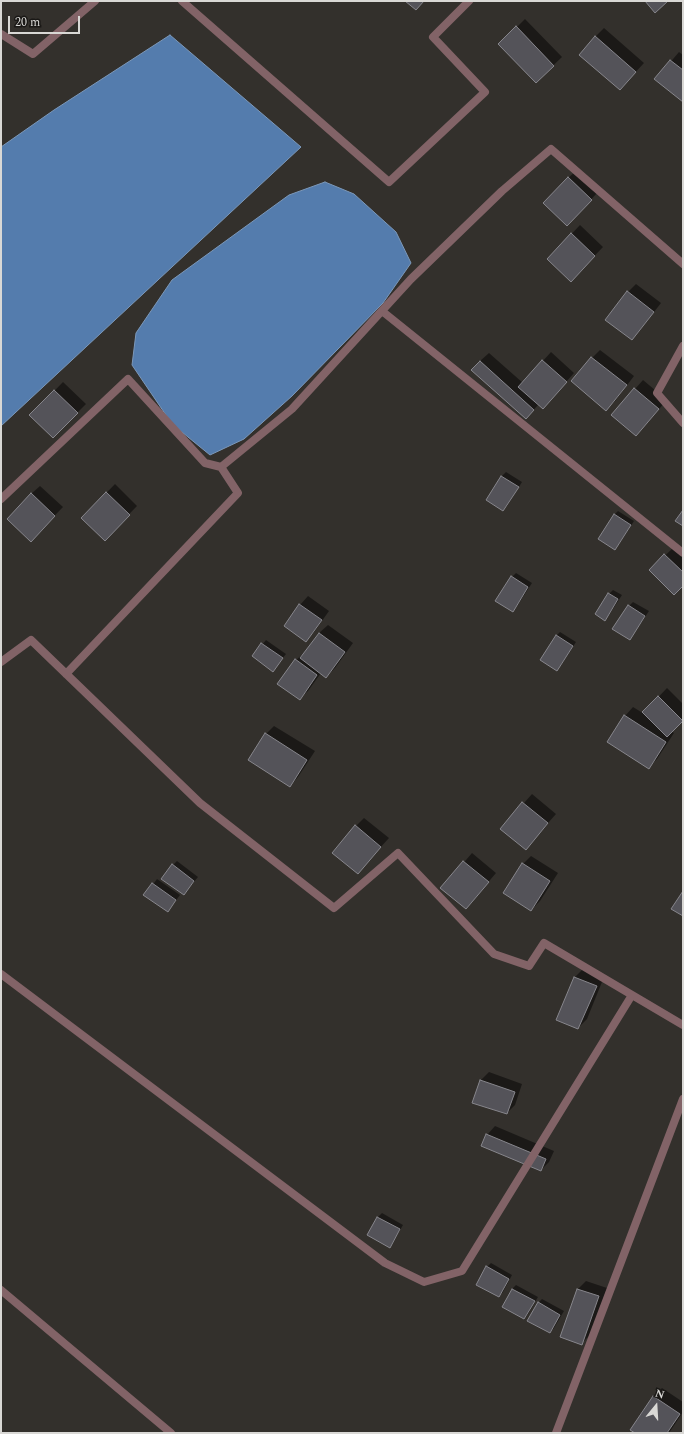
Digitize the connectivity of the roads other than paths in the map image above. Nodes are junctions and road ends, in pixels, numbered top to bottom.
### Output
1 (95, 1) edge
2 (182, 1) edge
3 (468, 1) edge
4 (1, 34) edge
5 (683, 264) edge
6 (382, 311) junction
7 (683, 346) edge
8 (683, 422) edge
9 (221, 467) junction
10 (1, 499) edge
11 (683, 553) edge
12 (1, 662) edge
13 (66, 674) junction
14 (1, 974) edge
15 (632, 995) junction
16 (683, 1025) edge
17 (683, 1099) edge
18 (1, 1290) edge
19 (171, 1433) edge
20 (556, 1433) edge

1 - 4 street
2 - 3 street
5 - 6 street
6 - 9 street
6 - 11 street
7 - 8 street
9 - 10 street
9 - 13 street
12 - 13 street
13 - 15 street
14 - 15 street
15 - 16 street
17 - 20 street
18 - 19 street

